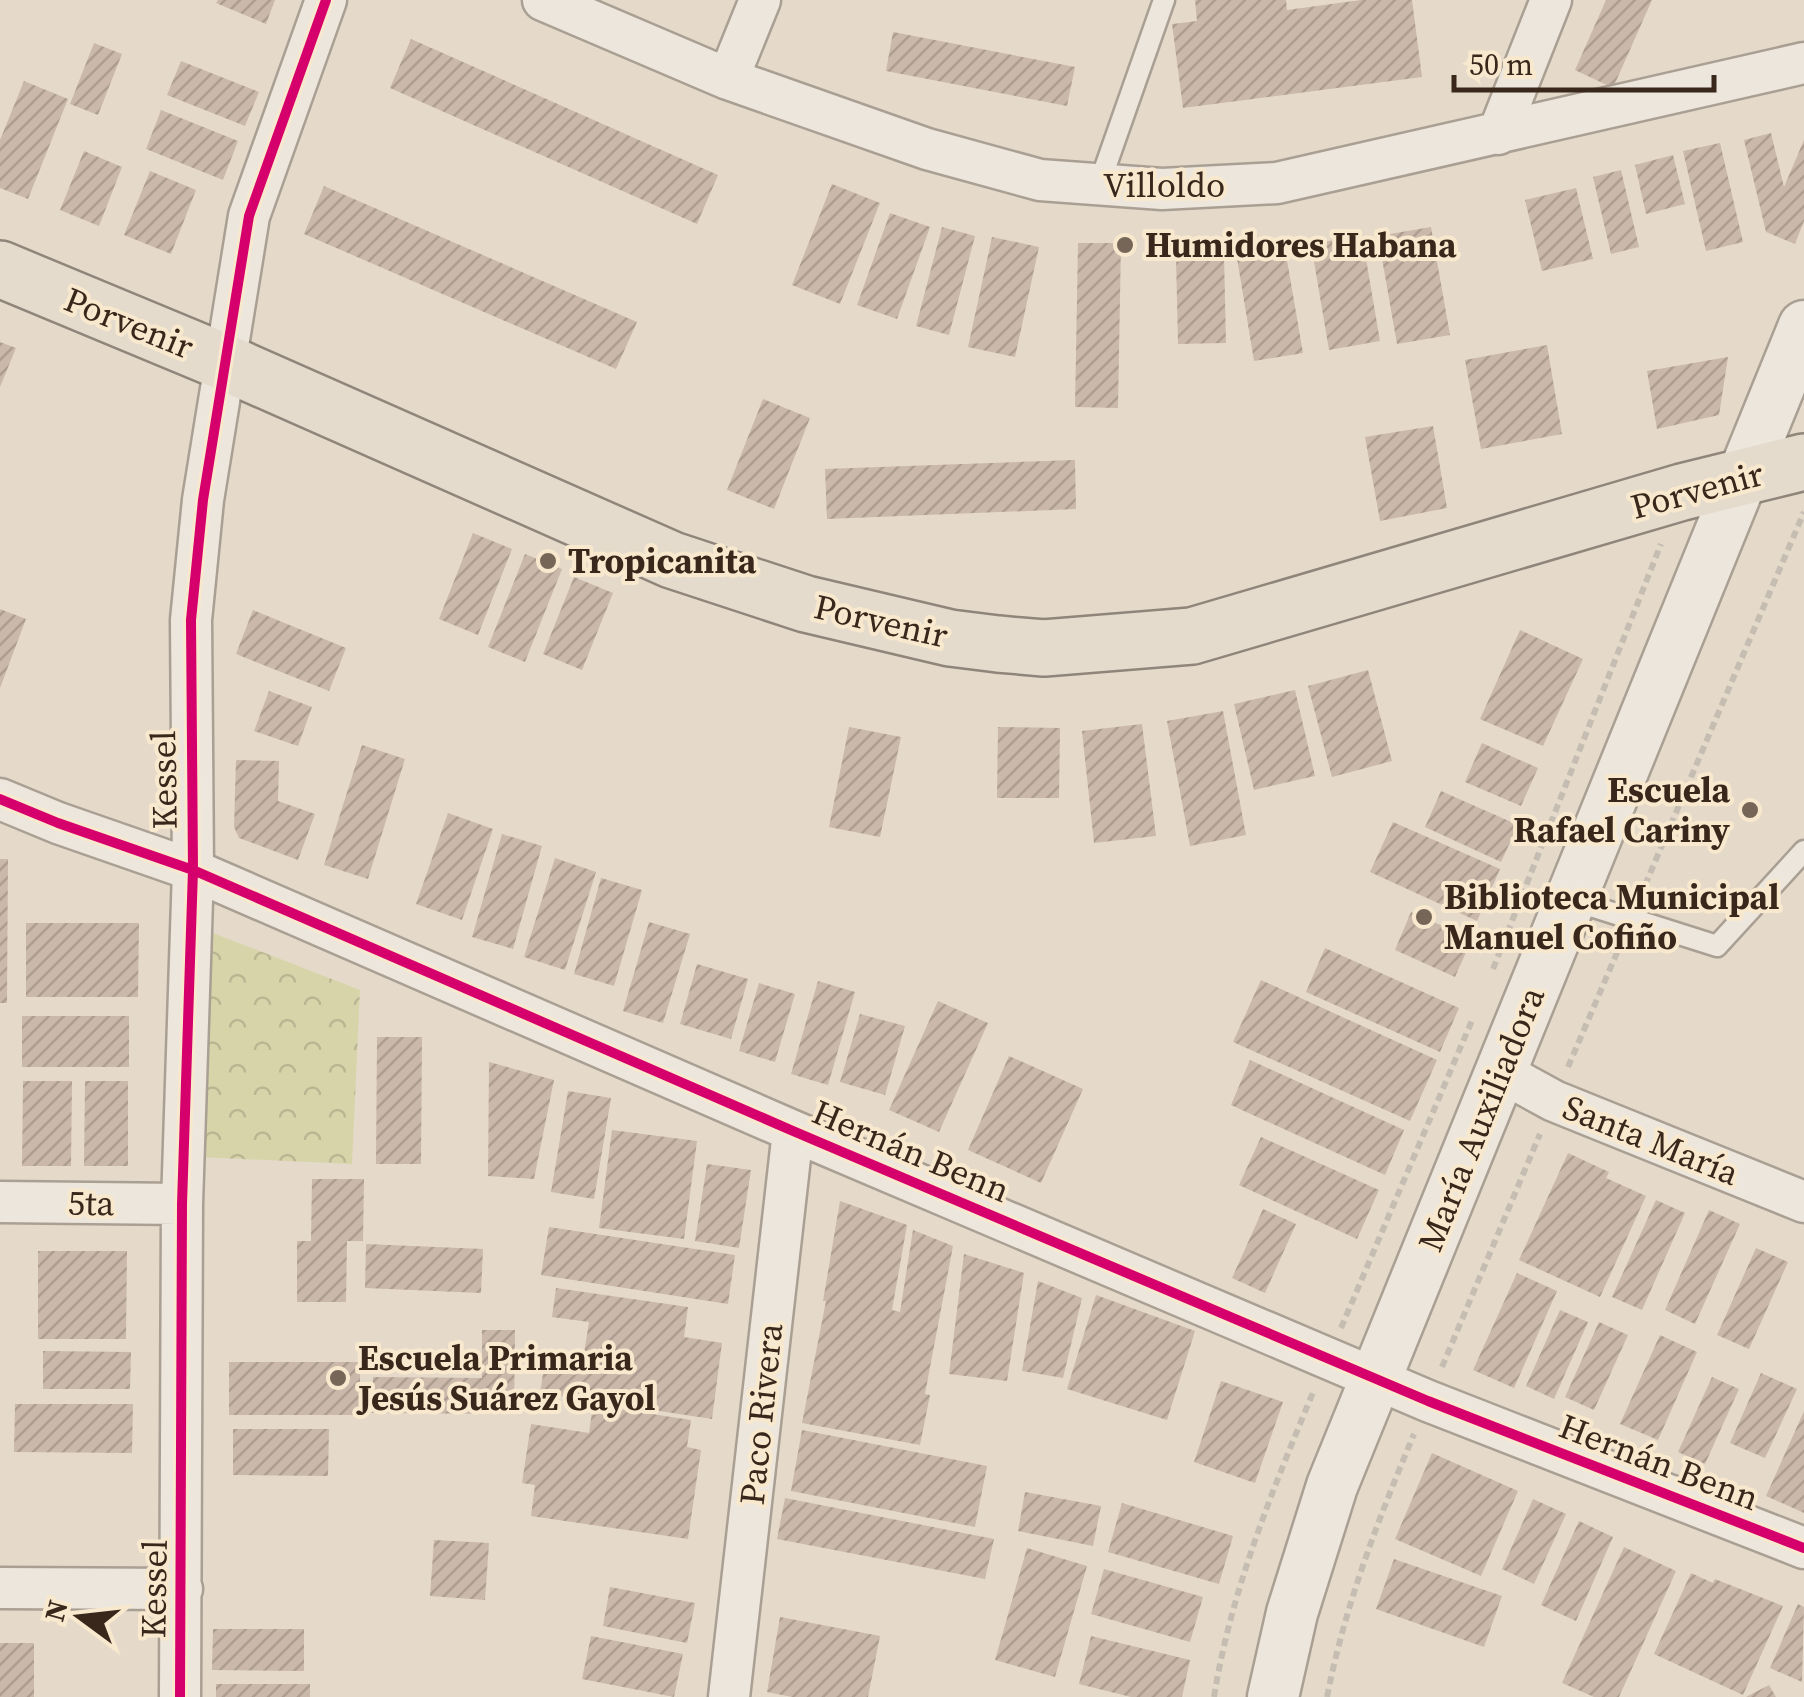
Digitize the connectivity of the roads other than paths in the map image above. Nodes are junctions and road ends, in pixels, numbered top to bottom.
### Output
1 (326, 0) edge
2 (543, 0) edge
3 (760, 0) edge
4 (1164, 0) edge
5 (1551, 0) edge
6 (1804, 62) edge
7 (728, 79) junction
8 (1498, 134) junction
9 (1099, 185) junction
10 (0, 269) edge
11 (1804, 326) edge
12 (224, 362) junction
13 (1804, 462) edge
14 (1740, 478) junction
15 (0, 799) edge
16 (0, 822) edge
17 (58, 823) junction
18 (1804, 851) edge
19 (193, 870) junction
20 (1570, 899) junction
21 (1501, 1072) junction
22 (792, 1132) junction
23 (0, 1202) edge
24 (1804, 1202) edge
25 (182, 1204) junction
26 (1375, 1377) junction
27 (1804, 1548) edge
28 (0, 1588) edge
29 (182, 1589) junction
30 (180, 1697) edge
31 (729, 1697) edge
32 (1273, 1697) edge

1 - 12 street, Kessel
2 - 7 street, Villoldo
3 - 7 street
4 - 9 lane
5 - 8 street
6 - 8 street, Villoldo
7 - 9 street, Villoldo
8 - 9 street, Villoldo
10 - 12 main road, Porvenir
11 - 14 street, María Auxiliadora
12 - 14 main road, Porvenir
12 - 19 street, Kessel
13 - 14 main road, Porvenir
14 - 20 street, María Auxiliadora
15 - 17 street, Hernán Benn
16 - 17 street
17 - 19 street, Hernán Benn
18 - 20 lane
19 - 22 street, Hernán Benn
19 - 25 street, Kessel
20 - 21 street, María Auxiliadora
21 - 24 street, Santa María
21 - 26 street, María Auxiliadora
22 - 26 street, Hernán Benn
22 - 31 street, Paco Rivera
23 - 25 street, 5ta
25 - 29 street, Kessel
26 - 27 street, Hernán Benn
26 - 32 street, María Auxiliadora
28 - 29 street
29 - 30 street, Kessel

